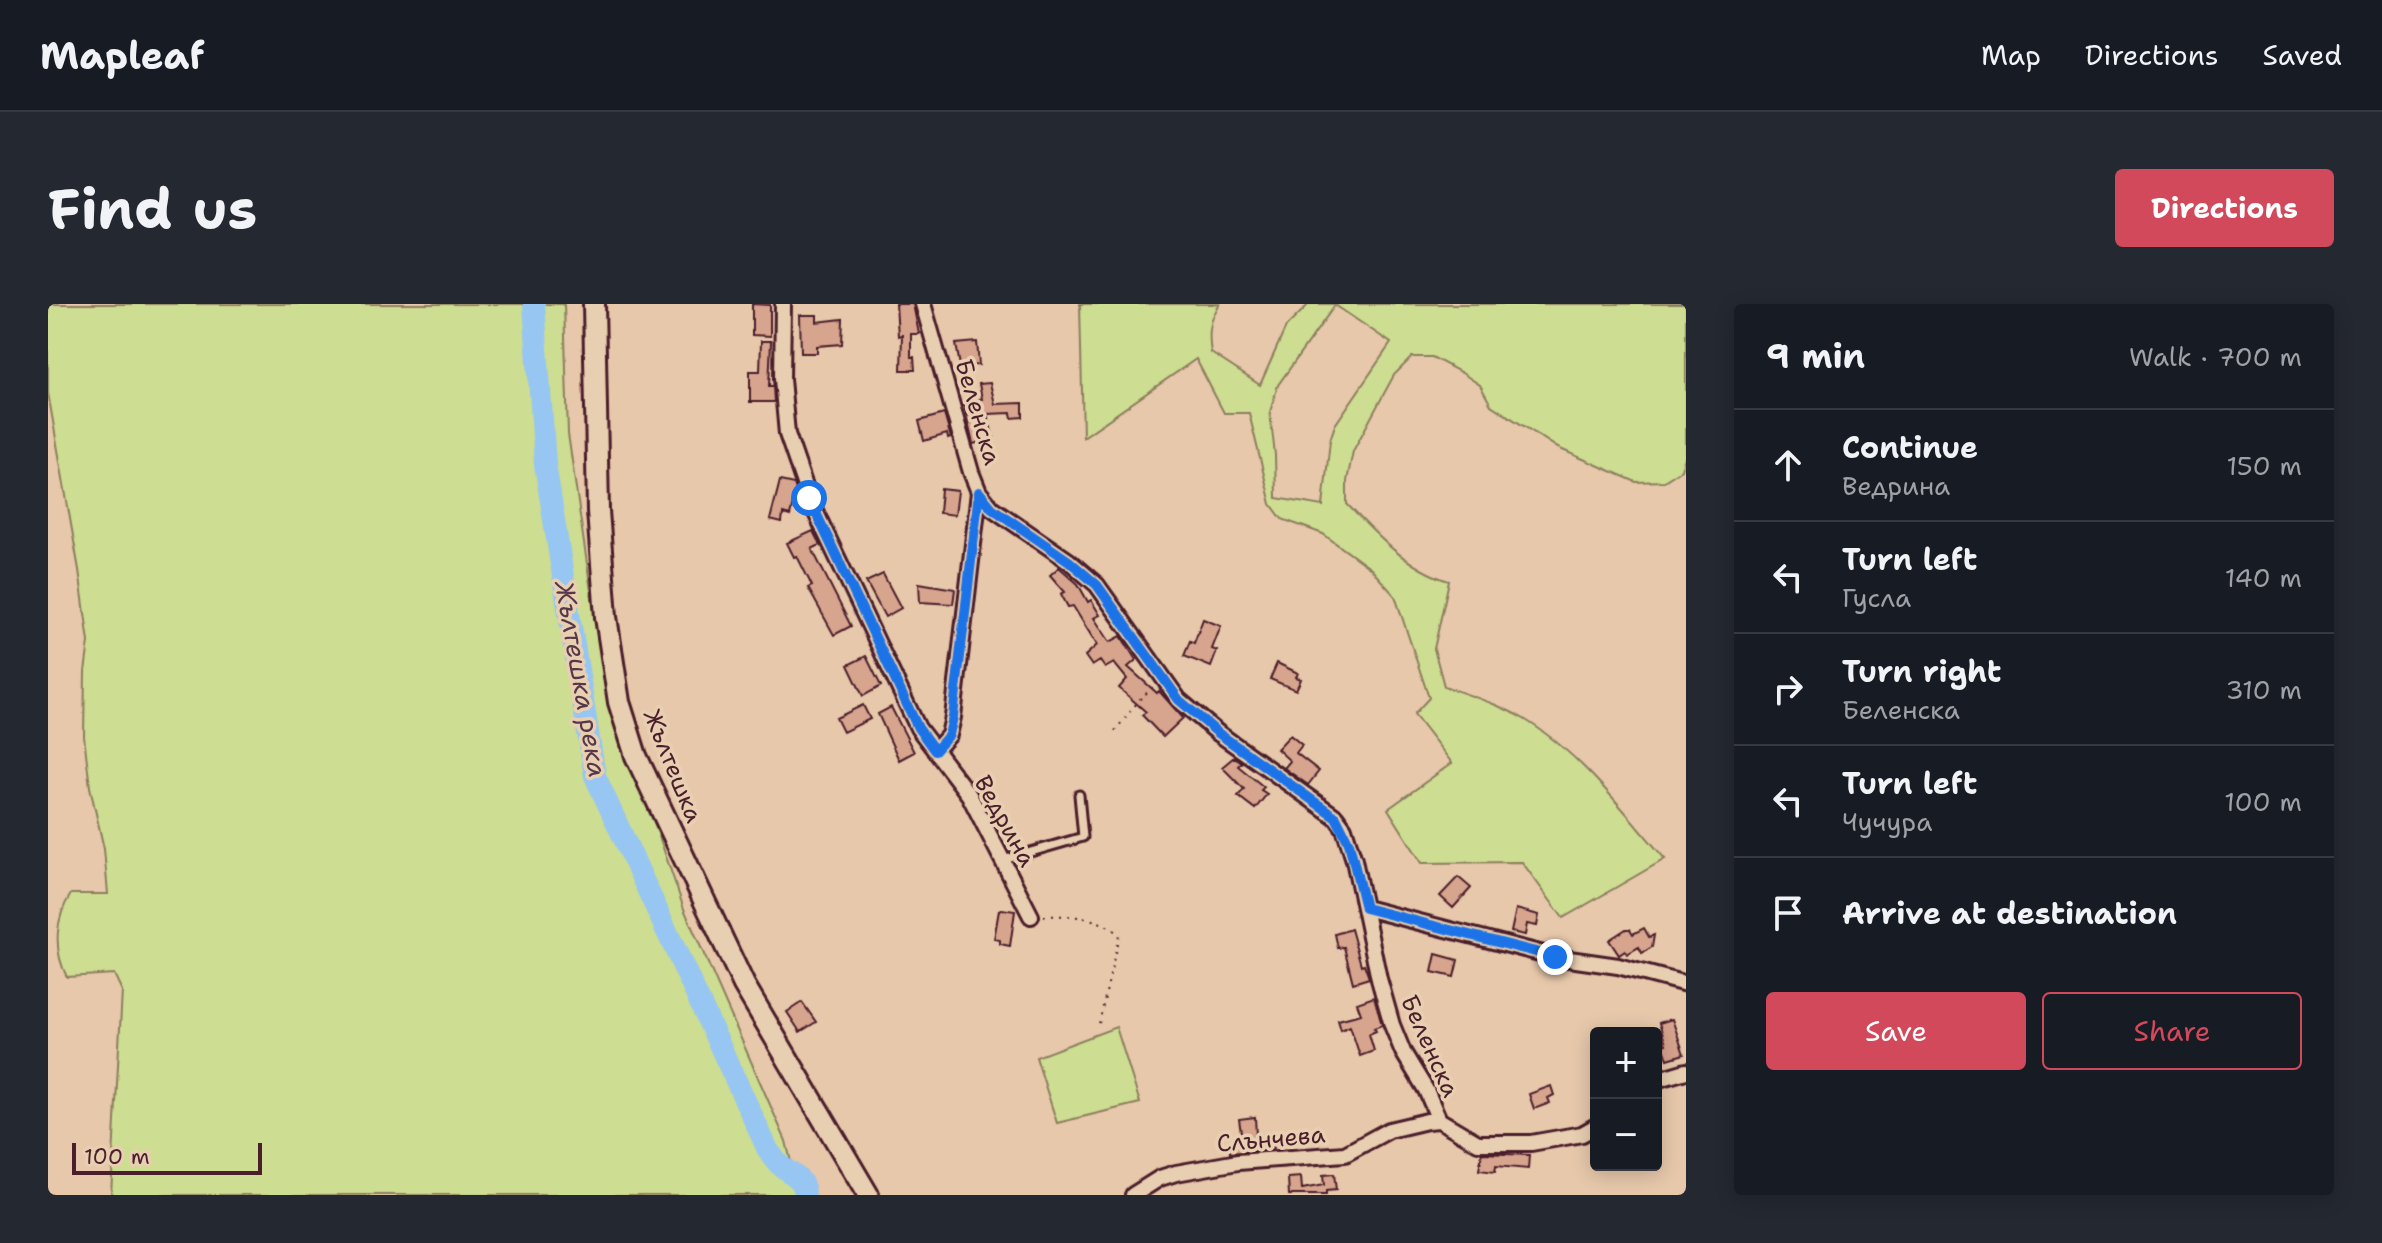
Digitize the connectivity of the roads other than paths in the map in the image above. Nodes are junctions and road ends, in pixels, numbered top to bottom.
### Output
1 (594, 304) edge
2 (783, 304) edge
3 (923, 304) edge
4 (979, 492) junction
5 (935, 751) junction
6 (1079, 795) dead end
7 (1003, 860) junction
8 (1365, 908) junction
9 (1031, 916) road end
10 (1686, 984) edge
11 (1686, 1071) edge
12 (1662, 1078) edge
13 (1439, 1120) junction
14 (1590, 1129) edge
15 (868, 1195) edge
16 (1133, 1195) edge

1 - 15 main road, Жълтешка
2 - 5 street, Ведрина
3 - 4 street, Беленска
4 - 5 street
4 - 8 street, Беленска
5 - 7 street, Ведрина
6 - 7 lane
7 - 9 street, Ведрина
8 - 10 street
8 - 13 street, Беленска
11 - 12 street
13 - 14 street
13 - 16 street, Слънчева

